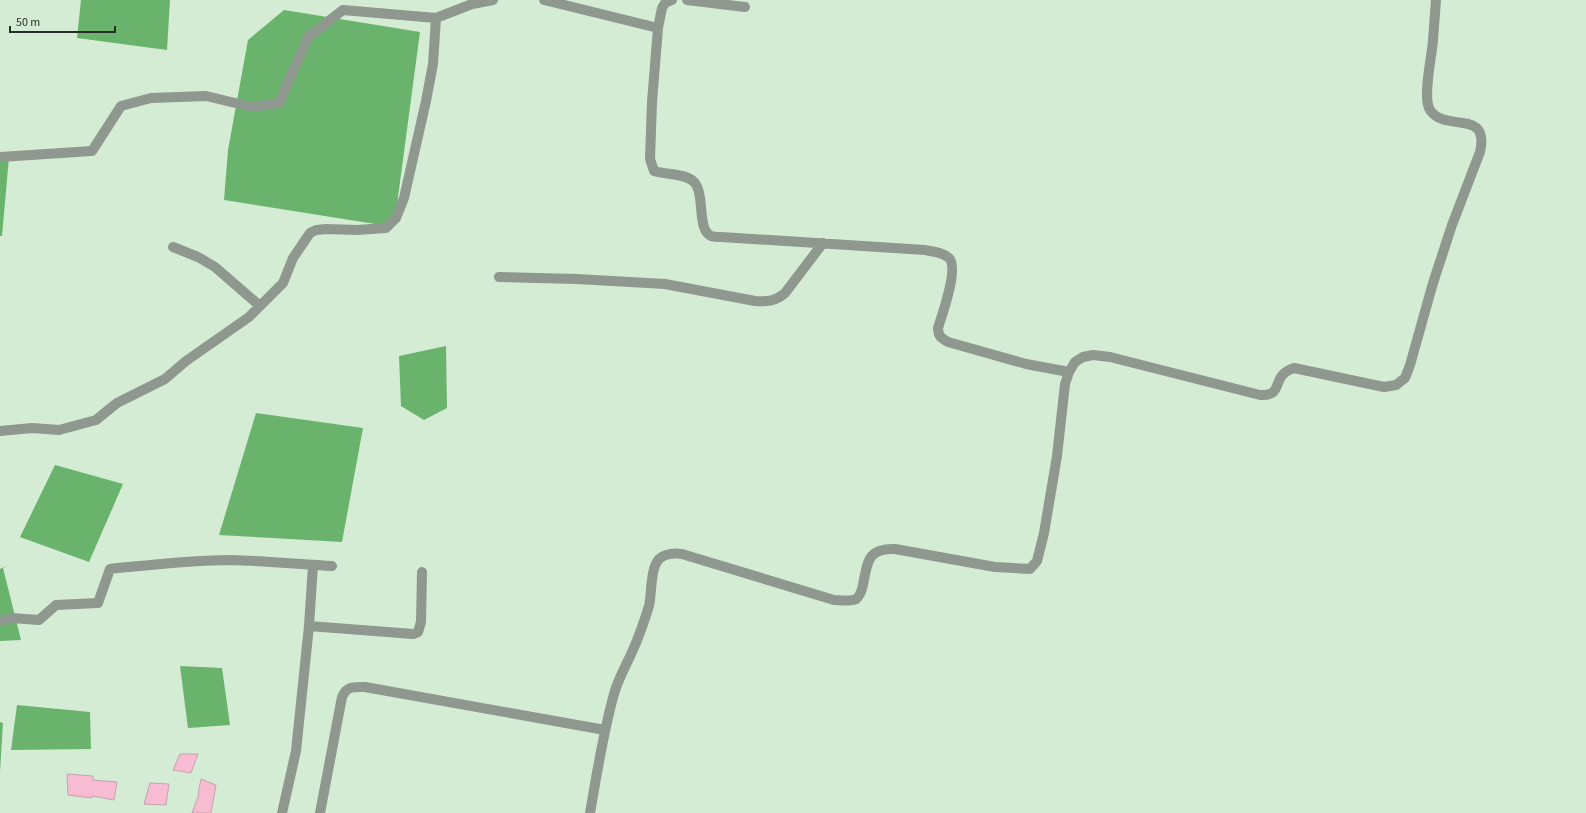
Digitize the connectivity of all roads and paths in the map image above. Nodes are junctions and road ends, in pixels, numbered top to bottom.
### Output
1 (493, 0) edge
2 (544, 0) edge
3 (672, 0) edge
4 (687, 0) edge
5 (1436, 0) edge
6 (745, 7) dead end
7 (436, 18) junction
8 (658, 28) junction
9 (0, 157) edge
10 (823, 243) junction
11 (173, 247) dead end
12 (499, 277) dead end
13 (260, 306) junction
14 (1069, 372) junction
15 (0, 431) edge
16 (312, 565) junction
17 (332, 566) dead end
18 (422, 572) dead end
19 (0, 621) edge
20 (309, 626) junction
21 (605, 730) junction
22 (282, 813) edge
23 (320, 813) edge
24 (590, 813) edge

1 - 7 street
2 - 8 street
3 - 8 street
4 - 6 street
5 - 14 street
7 - 9 street
7 - 13 street
8 - 10 street
10 - 12 street
10 - 14 street
11 - 13 street
13 - 15 street
14 - 21 street
16 - 17 street
16 - 19 street
16 - 20 street
18 - 20 street
20 - 22 street
21 - 23 street
21 - 24 street

